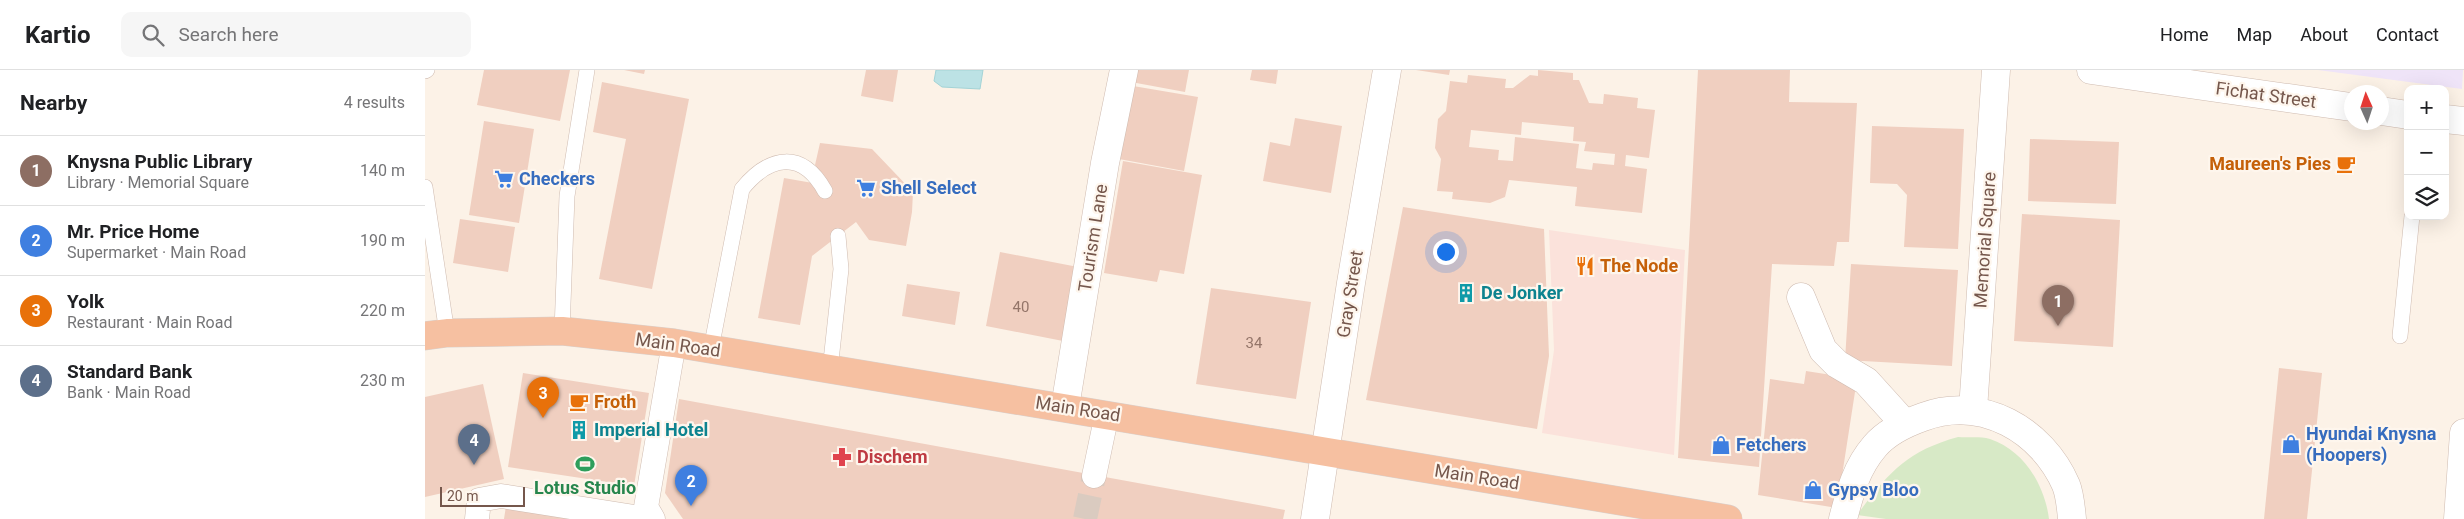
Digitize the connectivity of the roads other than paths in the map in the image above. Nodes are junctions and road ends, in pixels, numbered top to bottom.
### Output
1 (587, 70) edge
2 (1124, 70) edge
3 (1387, 70) edge
4 (1997, 70) edge
5 (2091, 70) edge
6 (2344, 106) edge
7 (2389, 112) edge
8 (2404, 114) edge
9 (2449, 119) edge
10 (2464, 121) edge
11 (425, 187) edge
12 (825, 191) dead end
13 (2412, 220) edge
14 (838, 236) dead end
15 (1801, 297) dead end
16 (562, 331) junction
17 (436, 335) edge
18 (2400, 336) dead end
19 (674, 343) junction
20 (711, 349) junction
21 (830, 370) junction
22 (1065, 407) junction
23 (1973, 410) junction
24 (1107, 414) junction
25 (1904, 424) junction
26 (2464, 433) edge
27 (1325, 453) junction
28 (1094, 476) tunnel mouth
29 (477, 519) edge
30 (647, 519) edge
31 (653, 519) edge
32 (1315, 519) edge
33 (1727, 519) edge
34 (1843, 519) edge
35 (2072, 519) edge
36 (2458, 519) edge

1 - 16 lane
2 - 22 street, Tourism Lane
3 - 27 street, Gray Street
4 - 23 street, Memorial Square
5 - 6 street, Fichat Street
7 - 8 street
9 - 10 street
11 - 17 lane
12 - 20 lane
13 - 18 lane
14 - 21 lane
15 - 25 street
16 - 17 highway, Main Road
16 - 19 highway, Main Road
19 - 20 highway, Main Road
19 - 31 street
20 - 21 highway, Main Road
21 - 22 highway, Main Road
22 - 24 highway, Main Road
23 - 25 street
23 - 35 street
24 - 27 highway, Main Road
24 - 28 street
25 - 34 street
26 - 36 street
27 - 32 street, Gray Street
27 - 33 highway, Main Road
29 - 30 street

